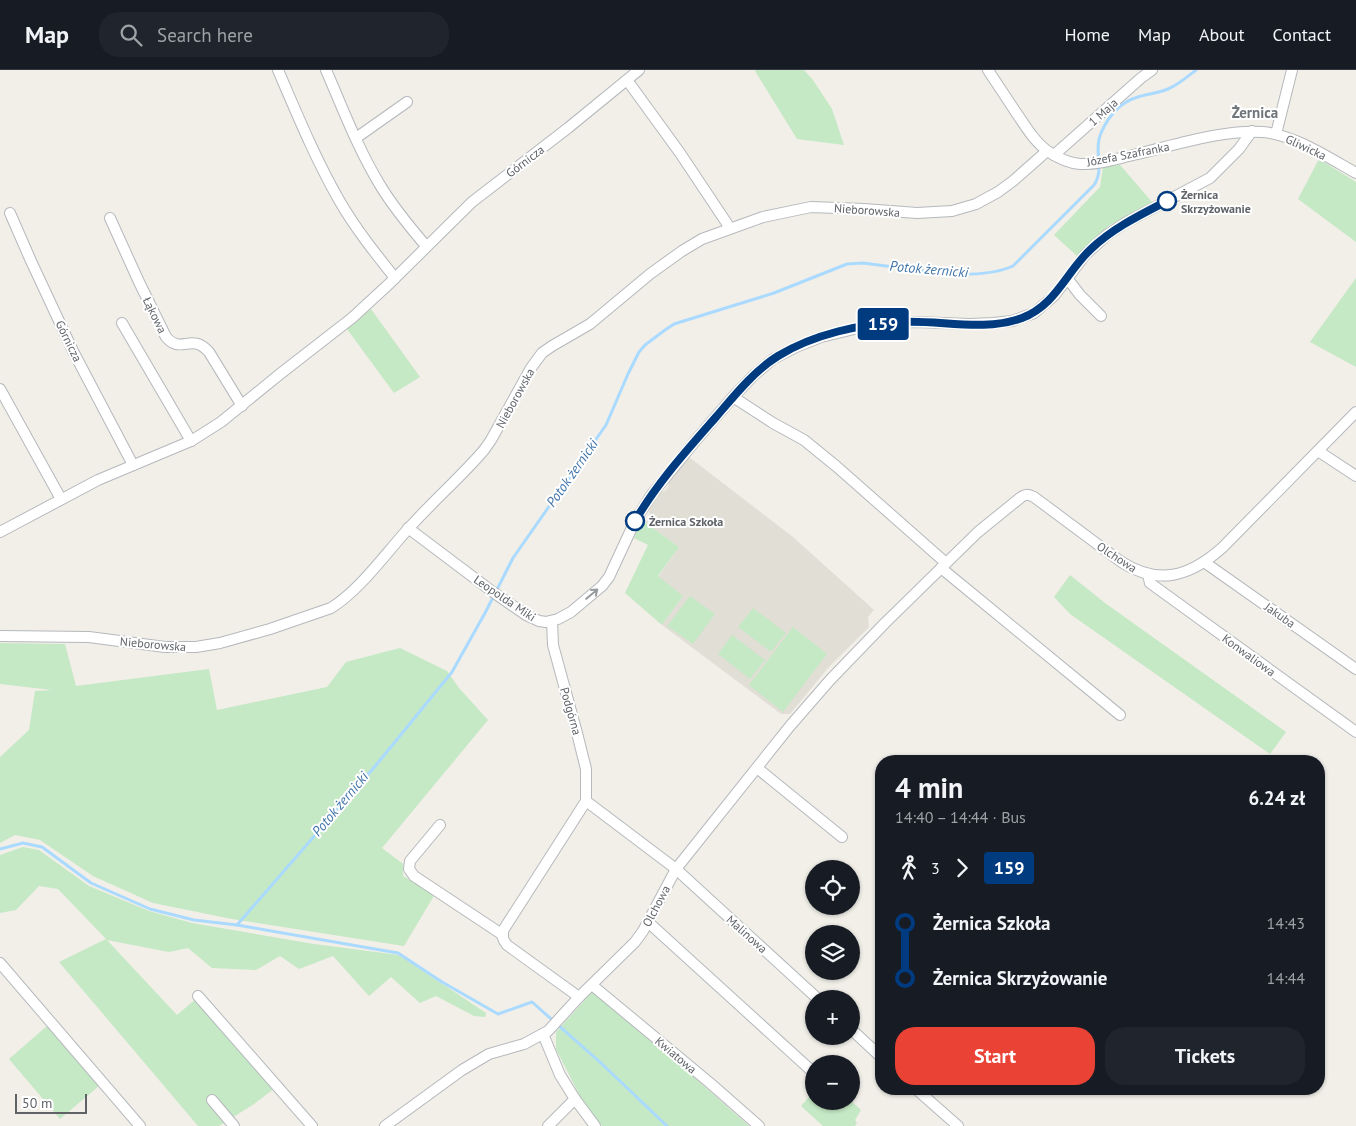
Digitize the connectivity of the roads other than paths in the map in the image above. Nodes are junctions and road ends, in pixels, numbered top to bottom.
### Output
1 (278, 70) edge
2 (326, 70) edge
3 (639, 70) edge
4 (988, 70) edge
5 (1152, 70) edge
6 (1292, 70) edge
7 (628, 80) junction
8 (407, 102) dead end
9 (1252, 132) junction
10 (1276, 134) junction
11 (356, 138) junction
12 (1050, 153) junction
13 (1356, 173) edge
14 (10, 213) dead end
15 (110, 218) dead end
16 (730, 228) junction
17 (426, 246) junction
18 (395, 278) junction
19 (1067, 278) junction
20 (1101, 316) dead end
21 (122, 323) dead end
22 (0, 389) edge
23 (733, 397) junction
24 (3, 400) edge
25 (242, 406) junction
26 (1356, 412) edge
27 (191, 441) junction
28 (1318, 451) junction
29 (134, 465) junction
30 (1356, 476) edge
31 (61, 499) junction
32 (408, 528) junction
33 (0, 532) edge
34 (1204, 562) junction
35 (944, 565) junction
36 (1148, 575) junction
37 (552, 621) junction
38 (0, 636) edge
39 (1356, 669) edge
40 (1120, 715) dead end
41 (1356, 732) edge
42 (757, 768) junction
43 (586, 801) junction
44 (440, 825) dead end
45 (842, 837) dead end
46 (676, 869) junction
47 (648, 922) junction
48 (502, 935) junction
49 (0, 963) edge
50 (592, 985) junction
51 (808, 990) edge
52 (198, 996) dead end
53 (579, 997) junction
54 (543, 1034) junction
55 (860, 1037) edge
56 (875, 1051) edge
57 (805, 1065) edge
58 (923, 1095) edge
59 (575, 1099) junction
60 (212, 1100) dead end
61 (140, 1126) edge
62 (234, 1126) edge
63 (312, 1126) edge
64 (385, 1126) edge
65 (548, 1126) edge
66 (594, 1126) edge
67 (759, 1126) edge
68 (958, 1126) edge

1 - 18 street
2 - 11 street
3 - 7 street, Górnicza
4 - 12 street, Józefa Szafranka
5 - 12 street, 1 Maja
6 - 10 street
7 - 16 street
7 - 17 street, Górnicza
8 - 11 street
9 - 10 street, Gliwicka
9 - 12 street, Józefa Szafranka
9 - 19 street, Leopolda Miki
10 - 13 street, Gliwicka
11 - 17 street
12 - 16 street, Nieborowska
14 - 29 street, Górnicza
15 - 25 street, Łąkowa
16 - 32 street, Nieborowska
17 - 18 street, Górnicza
18 - 25 street, Górnicza
19 - 20 street
19 - 23 street, Leopolda Miki
21 - 27 street
22 - 24 street
23 - 35 street
37 -> 23 street, Leopolda Miki
24 - 31 street
25 - 27 street, Górnicza
26 - 28 street, Olchowa
27 - 29 street, Górnicza
28 - 30 street
28 - 34 street, Olchowa
29 - 31 street, Górnicza
31 - 33 street, Górnicza
32 - 37 street, Leopolda Miki
32 - 38 street, Nieborowska
34 - 36 street, Olchowa
34 - 39 street, Jakuba
35 - 36 street, Olchowa
35 - 40 street
35 - 42 street, Olchowa
36 - 41 street, Konwaliowa
37 - 43 street, Podgórna
42 - 45 street
42 - 46 street, Olchowa
43 - 46 street
43 - 48 street
44 - 48 street
46 - 47 street, Olchowa
46 - 51 street, Malinowa
47 - 50 street, Olchowa
47 - 57 street
48 - 53 street
49 - 61 street
50 - 53 street, Olchowa
50 - 67 street, Kwiatowa
52 - 63 street
53 - 54 street, Olchowa
54 - 59 street
54 - 64 street, Olchowa
55 - 56 street
58 - 68 street
59 - 65 street
59 - 66 street
60 - 62 street

